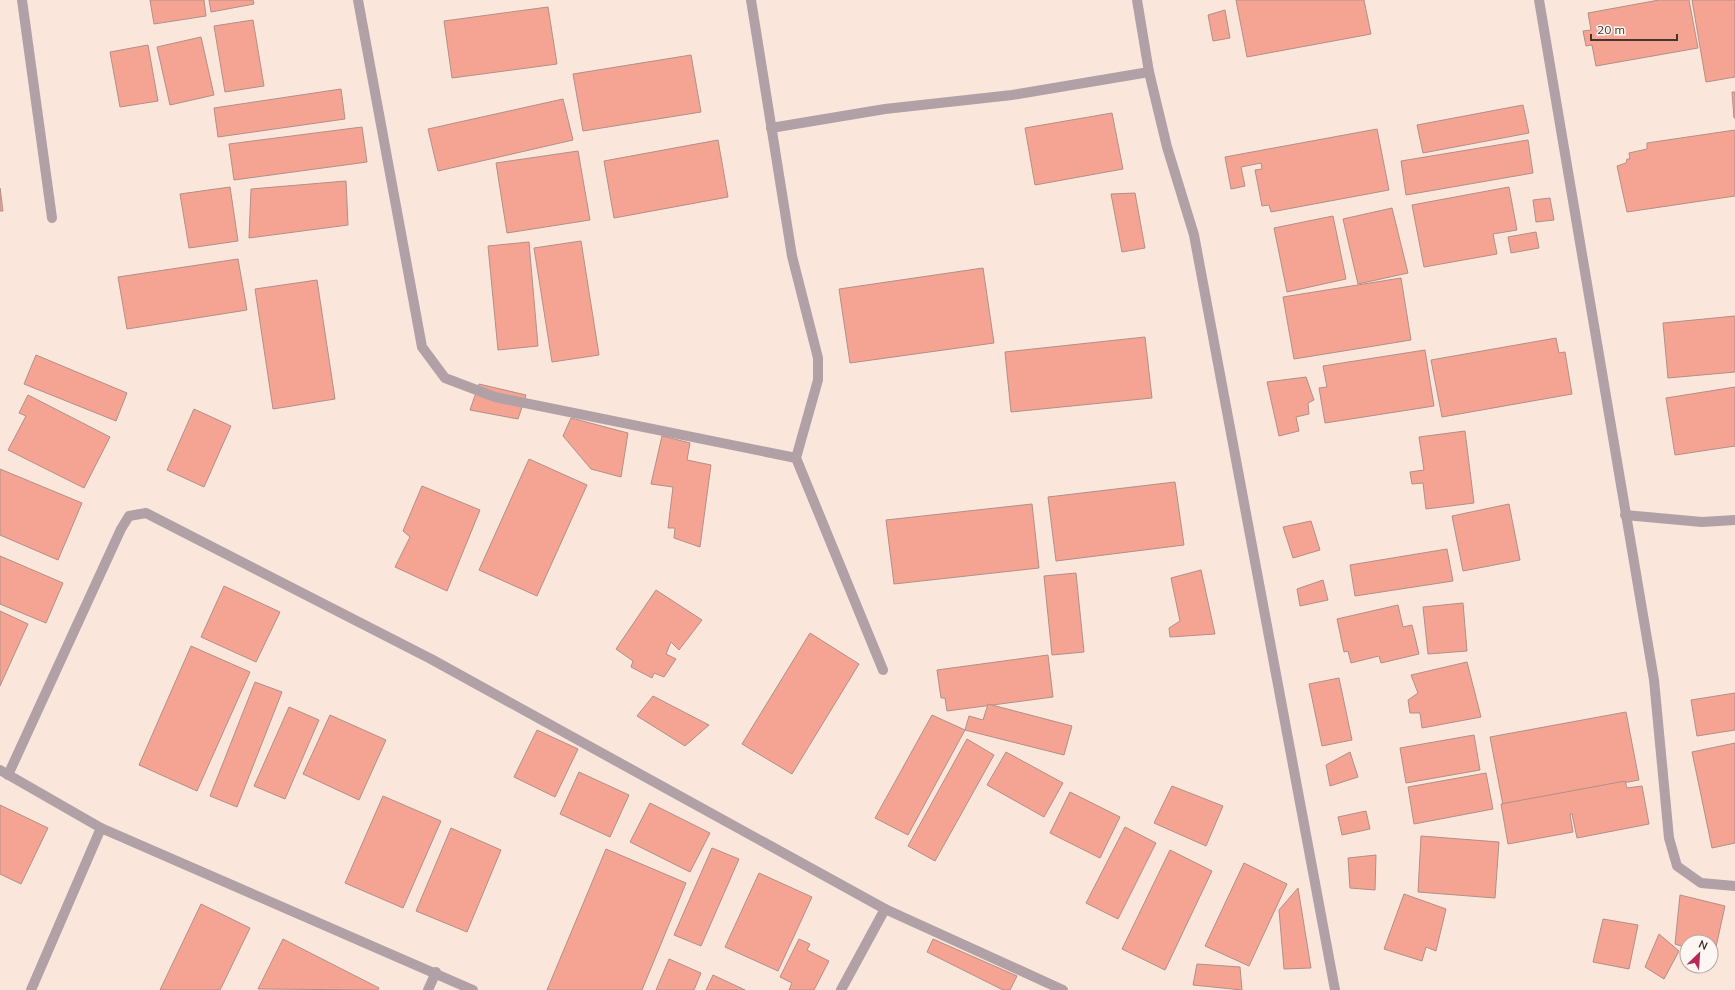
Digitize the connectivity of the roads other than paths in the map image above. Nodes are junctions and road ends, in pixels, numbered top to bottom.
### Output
1 (22, 0) edge
2 (358, 0) edge
3 (751, 0) edge
4 (1137, 0) edge
5 (1539, 0) edge
6 (1149, 72) junction
7 (771, 128) junction
8 (52, 218) dead end
9 (796, 458) junction
10 (1625, 515) junction
11 (1735, 520) edge
12 (883, 670) dead end
13 (4, 773) edge
14 (101, 828) junction
15 (1735, 886) edge
16 (885, 909) junction
17 (436, 972) junction
18 (31, 990) edge
19 (428, 990) edge
20 (473, 990) edge
21 (841, 990) edge
22 (1063, 990) edge
23 (1335, 990) edge

1 - 8 street
2 - 9 street
3 - 7 street
4 - 6 street
5 - 10 street
6 - 7 street
6 - 23 street
7 - 9 street
9 - 12 street
10 - 11 street
10 - 15 street
13 - 14 street
13 - 16 street
14 - 17 street
14 - 18 street
16 - 21 street
16 - 22 street
17 - 19 street
17 - 20 street

